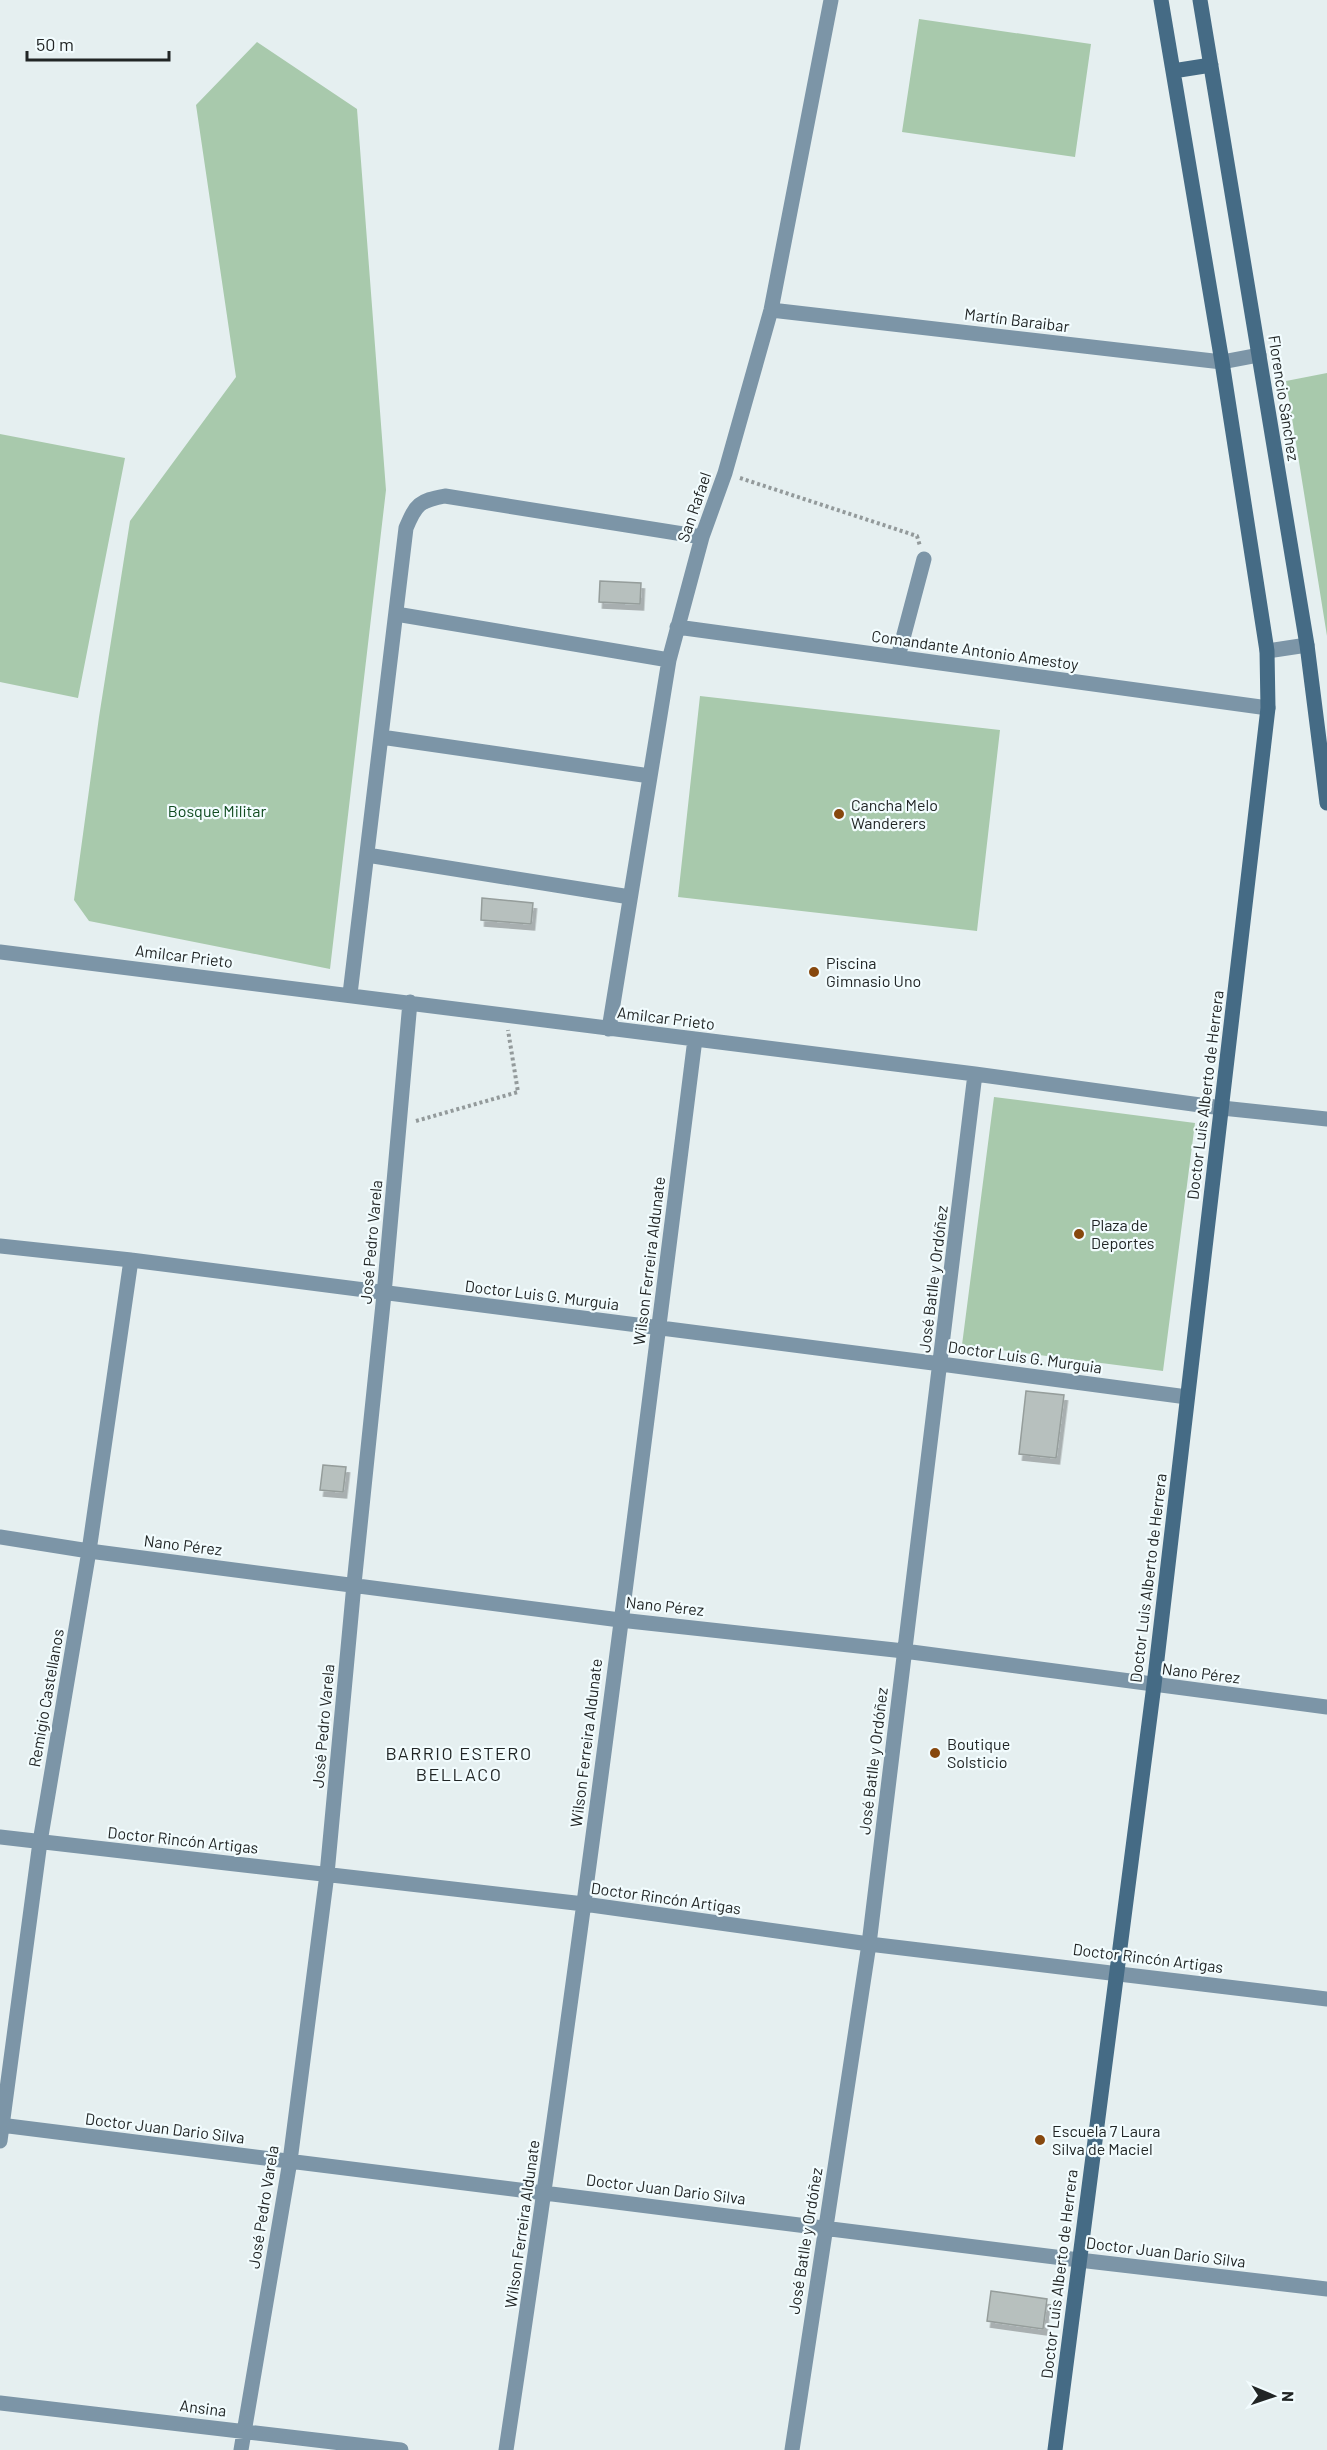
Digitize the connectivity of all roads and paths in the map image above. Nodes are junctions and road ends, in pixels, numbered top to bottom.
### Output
1 (831, 0) edge
2 (1161, 0) edge
3 (1200, 0) edge
4 (1210, 65) junction
5 (1173, 71) junction
6 (771, 310) junction
7 (1258, 355) junction
8 (1222, 362) junction
9 (725, 473) junction
10 (702, 537) junction
11 (924, 559) joint
12 (396, 614) junction
13 (677, 627) junction
14 (1307, 645) junction
15 (1267, 651) junction
16 (898, 657) junction
17 (669, 660) junction
18 (1268, 708) junction
19 (381, 737) junction
20 (650, 776) junction
21 (1327, 803) edge
22 (367, 855) junction
23 (630, 897) junction
24 (0, 952) edge
25 (350, 994) junction
26 (410, 1002) junction
27 (506, 1014) junction
28 (609, 1029) junction
29 (695, 1039) junction
30 (975, 1074) junction
31 (1222, 1108) junction
32 (1327, 1119) edge
33 (399, 1126) junction
34 (0, 1246) edge
35 (130, 1260) junction
36 (384, 1294) junction
37 (659, 1328) junction
38 (941, 1364) junction
39 (1187, 1397) junction
40 (0, 1537) edge
41 (89, 1551) junction
42 (354, 1584) junction
43 (620, 1620) junction
44 (904, 1651) junction
45 (1154, 1685) junction
46 (1327, 1707) edge
47 (0, 1837) edge
48 (40, 1842) junction
49 (327, 1874) junction
50 (584, 1904) junction
51 (869, 1944) junction
52 (1116, 1972) junction
53 (1327, 1999) edge
54 (1, 2125) edge
55 (0, 2142) edge
56 (290, 2161) junction
57 (545, 2192) junction
58 (826, 2228) junction
59 (1080, 2260) junction
60 (1327, 2289) edge
61 (0, 2403) edge
62 (244, 2431) junction
63 (241, 2450) edge
64 (401, 2450) edge
65 (506, 2450) edge
66 (792, 2450) edge
67 (1054, 2450) edge

1 - 6 street, San Rafael
2 - 5 street
3 - 4 street, Florencio Sánchez
4 - 5 street
4 - 7 street, Florencio Sánchez
5 - 8 street
6 - 8 street, Martín Baraibar
6 - 9 street, San Rafael
7 - 8 street, Martín Baraibar
7 - 14 street, Florencio Sánchez
8 - 15 street
9 - 10 street, San Rafael
9 - 11 path
10 - 12 street
10 - 13 street, San Rafael
11 - 16 street
12 - 17 street
12 - 19 street
13 - 16 street, Comandante Antonio Amestoy
13 - 17 street, San Rafael
14 - 15 street
14 - 21 street, Florencio Sánchez
15 - 18 street
16 - 18 street, Comandante Antonio Amestoy
17 - 20 street, San Rafael
18 - 31 street, Doctor Luis Alberto de Herrera
19 - 20 street
19 - 22 street
20 - 23 street, San Rafael
22 - 23 street
22 - 25 street
23 - 28 street, San Rafael
24 - 25 street, Amilcar Prieto
25 - 26 street, Amilcar Prieto
26 - 27 street, Amilcar Prieto
26 - 33 street, José Pedro Varela
27 - 28 street, Amilcar Prieto
27 - 33 path
28 - 29 street, Amilcar Prieto
29 - 30 street, Amilcar Prieto
29 - 37 street, Wilson Ferreira Aldunate
30 - 31 street, Amilcar Prieto
30 - 38 street, José Batlle y Ordóñez
31 - 32 street, Amilcar Prieto
31 - 39 street, Doctor Luis Alberto de Herrera
33 - 36 street, José Pedro Varela
34 - 35 street, Doctor Luis G. Murguia
35 - 36 street, Doctor Luis G. Murguia
35 - 41 street, Remigio Castellanos
36 - 37 street, Doctor Luis G. Murguia
36 - 42 street, José Pedro Varela
37 - 38 street, Doctor Luis G. Murguia
37 - 43 street, Wilson Ferreira Aldunate
38 - 39 street, Doctor Luis G. Murguia
38 - 44 street, José Batlle y Ordóñez
39 - 45 street, Doctor Luis Alberto de Herrera
40 - 41 street, Nano Pérez
41 - 42 street, Nano Pérez
41 - 48 street, Remigio Castellanos
42 - 43 street, Nano Pérez
42 - 49 street, José Pedro Varela
43 - 44 street, Nano Pérez
43 - 50 street, Wilson Ferreira Aldunate
44 - 45 street, Nano Pérez
44 - 51 street, José Batlle y Ordóñez
45 - 46 street, Nano Pérez
45 - 52 street, Doctor Luis Alberto de Herrera
47 - 48 street, Doctor Rincón Artigas
48 - 49 street, Doctor Rincón Artigas
48 - 54 street, Remigio Castellanos
49 - 50 street, Doctor Rincón Artigas
49 - 56 street, José Pedro Varela
50 - 51 street, Doctor Rincón Artigas
50 - 57 street, Wilson Ferreira Aldunate
51 - 52 street, Doctor Rincón Artigas
51 - 58 street, José Batlle y Ordóñez
52 - 53 street, Doctor Rincón Artigas
52 - 59 street, Doctor Luis Alberto de Herrera
54 - 55 street, Remigio Castellanos
54 - 56 street, Doctor Juan Dario Silva
56 - 57 street, Doctor Juan Dario Silva
56 - 62 street, José Pedro Varela
57 - 58 street, Doctor Juan Dario Silva
57 - 65 street, Wilson Ferreira Aldunate
58 - 59 street, Doctor Juan Dario Silva
58 - 66 street, José Batlle y Ordóñez
59 - 60 street, Doctor Juan Dario Silva
59 - 67 street, Doctor Luis Alberto de Herrera
61 - 62 street, Ansina
62 - 63 street, José Pedro Varela
62 - 64 street, Ansina

